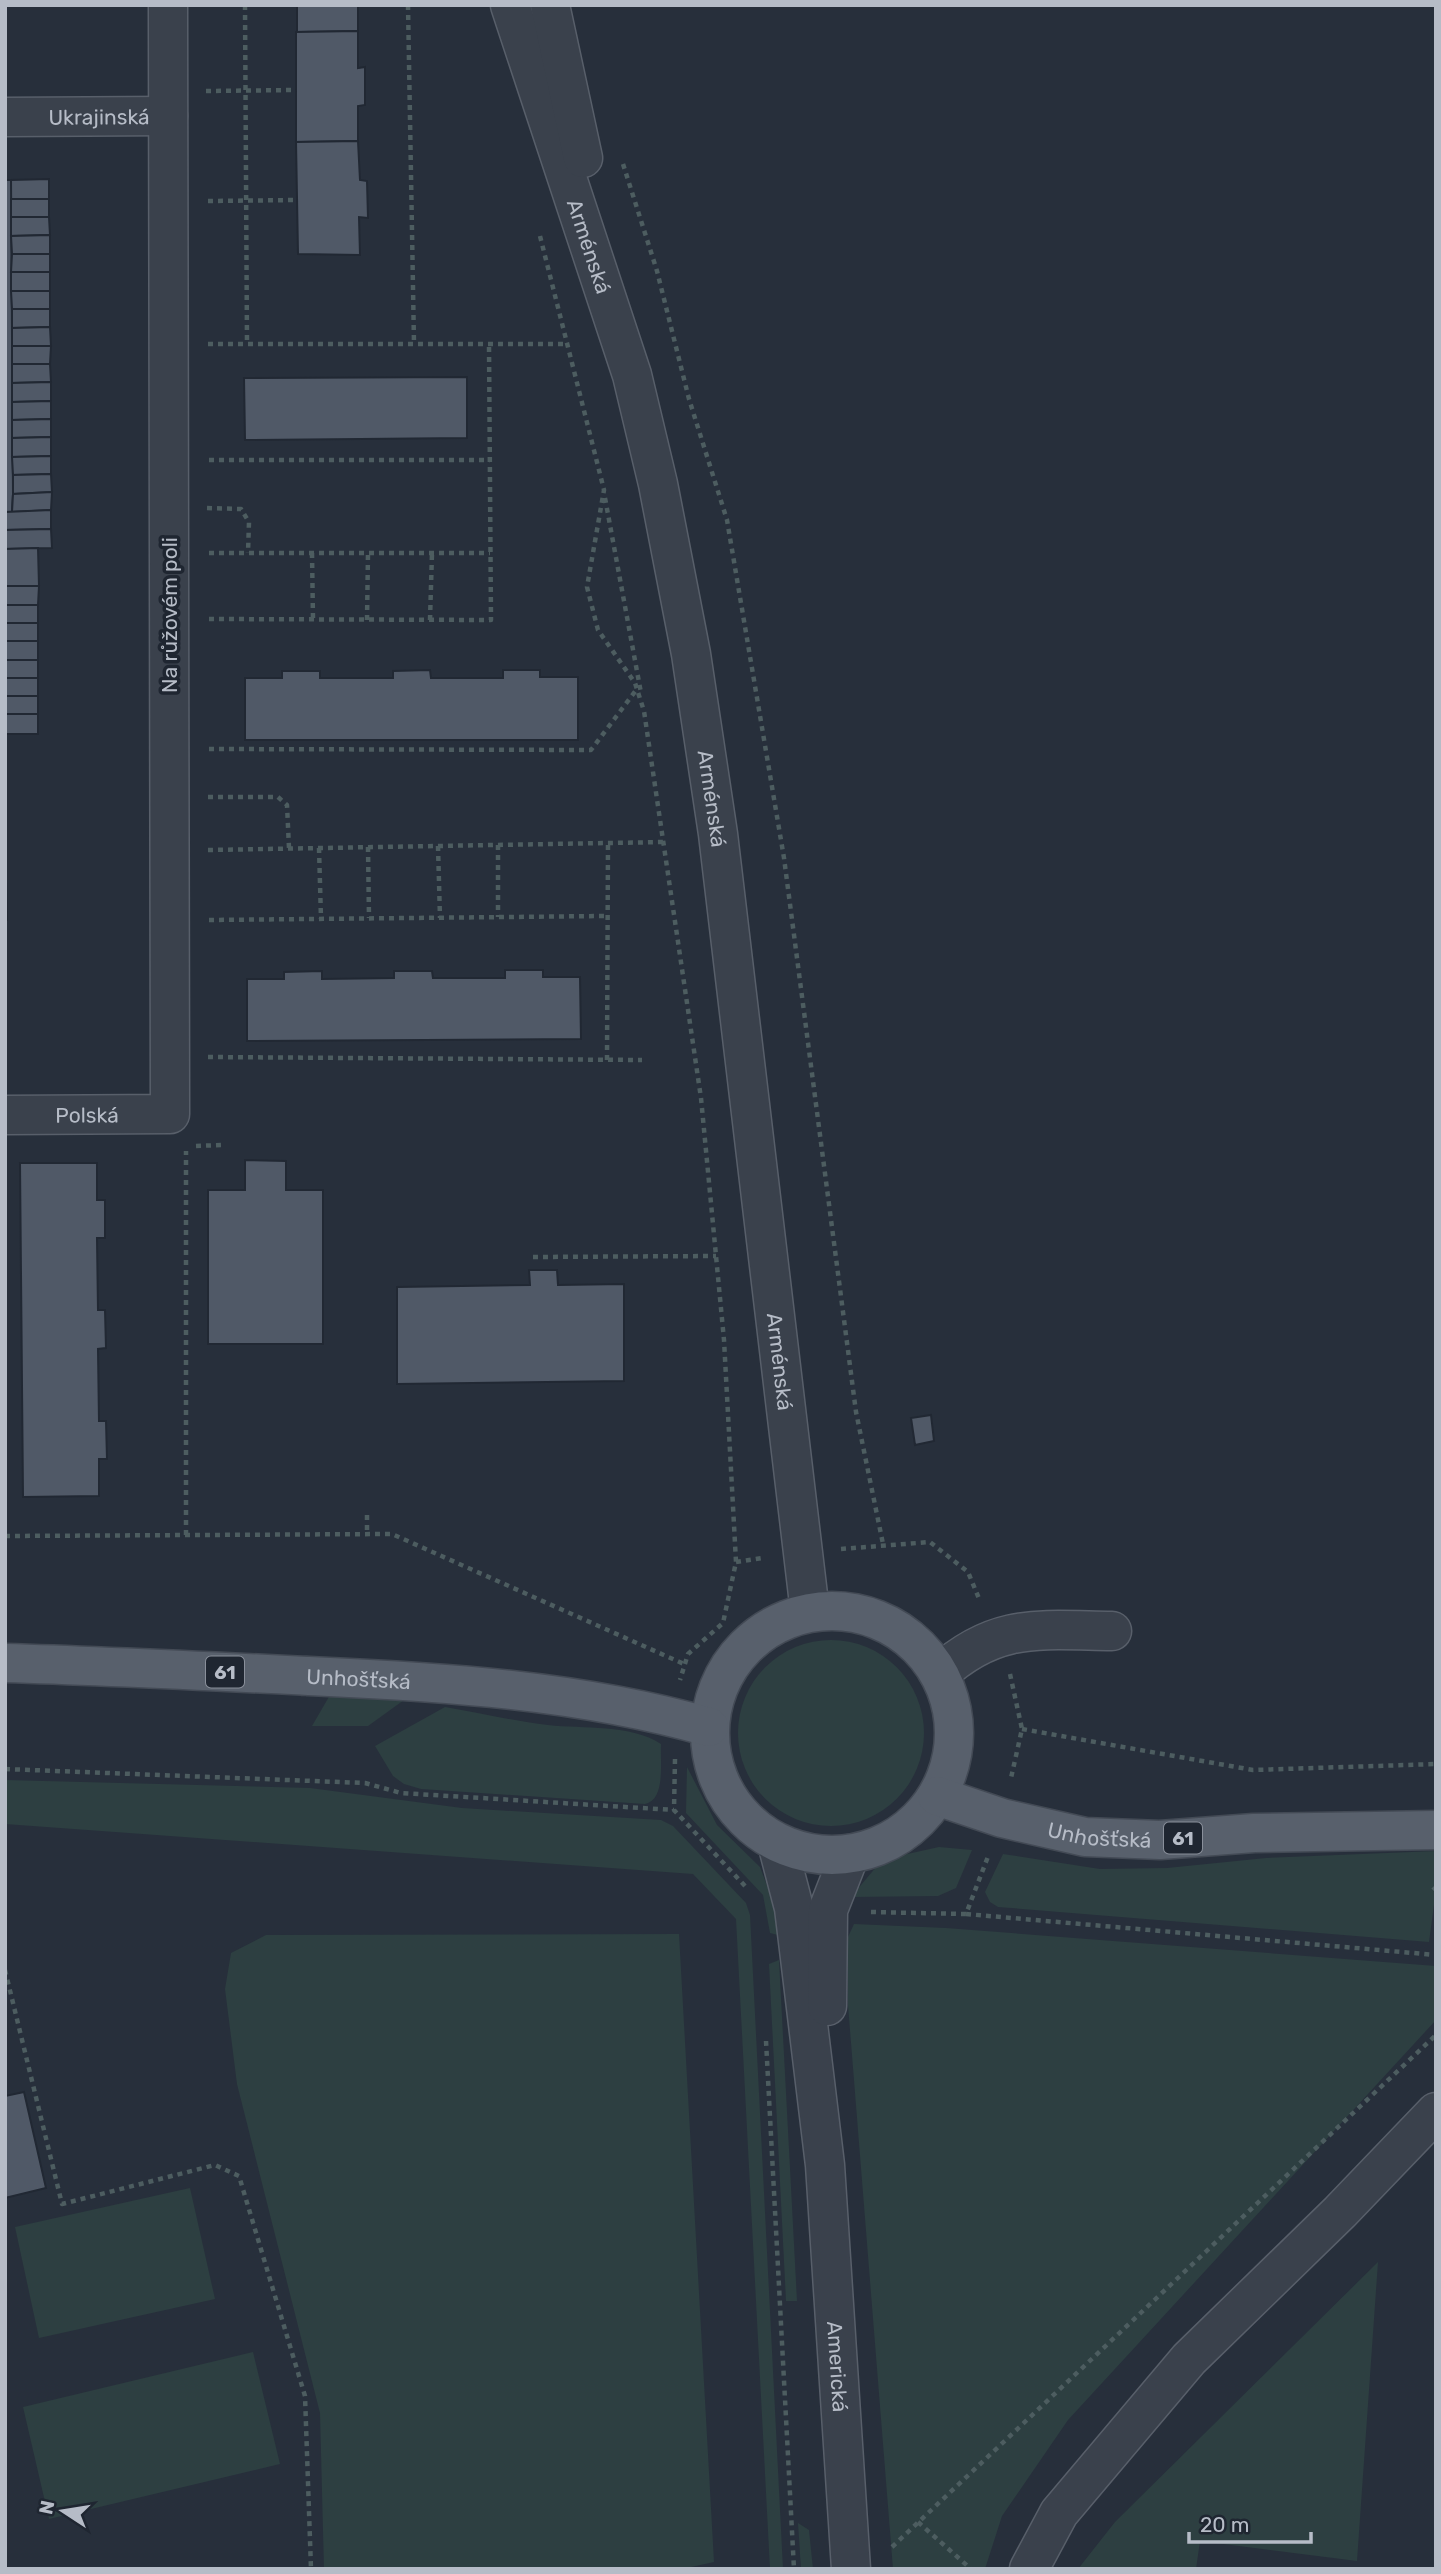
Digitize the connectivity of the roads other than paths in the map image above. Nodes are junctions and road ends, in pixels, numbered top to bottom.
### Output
1 (168, 5) edge
2 (510, 5) edge
3 (534, 5) edge
4 (550, 5) edge
5 (168, 116) junction
6 (5, 117) edge
7 (583, 158) junction
8 (632, 375) junction
9 (170, 1114) joint
10 (5, 1115) edge
11 (810, 1612) junction
12 (1112, 1631) dead end
13 (5, 1663) edge
14 (939, 1674) junction
15 (694, 1722) junction
16 (937, 1796) junction
17 (1436, 1830) edge
18 (777, 1843) junction
19 (850, 1854) junction
20 (811, 1909) junction
21 (1436, 2112) edge
22 (851, 2569) edge
23 (1029, 2569) edge

1 - 5 street, Ukrajinská
2 - 8 street, Arménská
3 - 7 street
4 - 7 street
5 - 6 street, Ukrajinská
5 - 9 street, Na růžovém poli
7 - 8 street
8 - 11 street, Arménská
9 - 10 street, Polská
11 - 14 main road
11 - 15 main road
12 - 14 street
13 - 15 main road, Unhošťská / 61
14 - 16 main road
15 - 18 main road
16 - 17 main road, Unhošťská / 61
16 - 19 main road
18 - 19 main road
18 - 20 street, Americká
19 - 20 street, Americká
20 - 22 street, Americká
21 - 23 street

